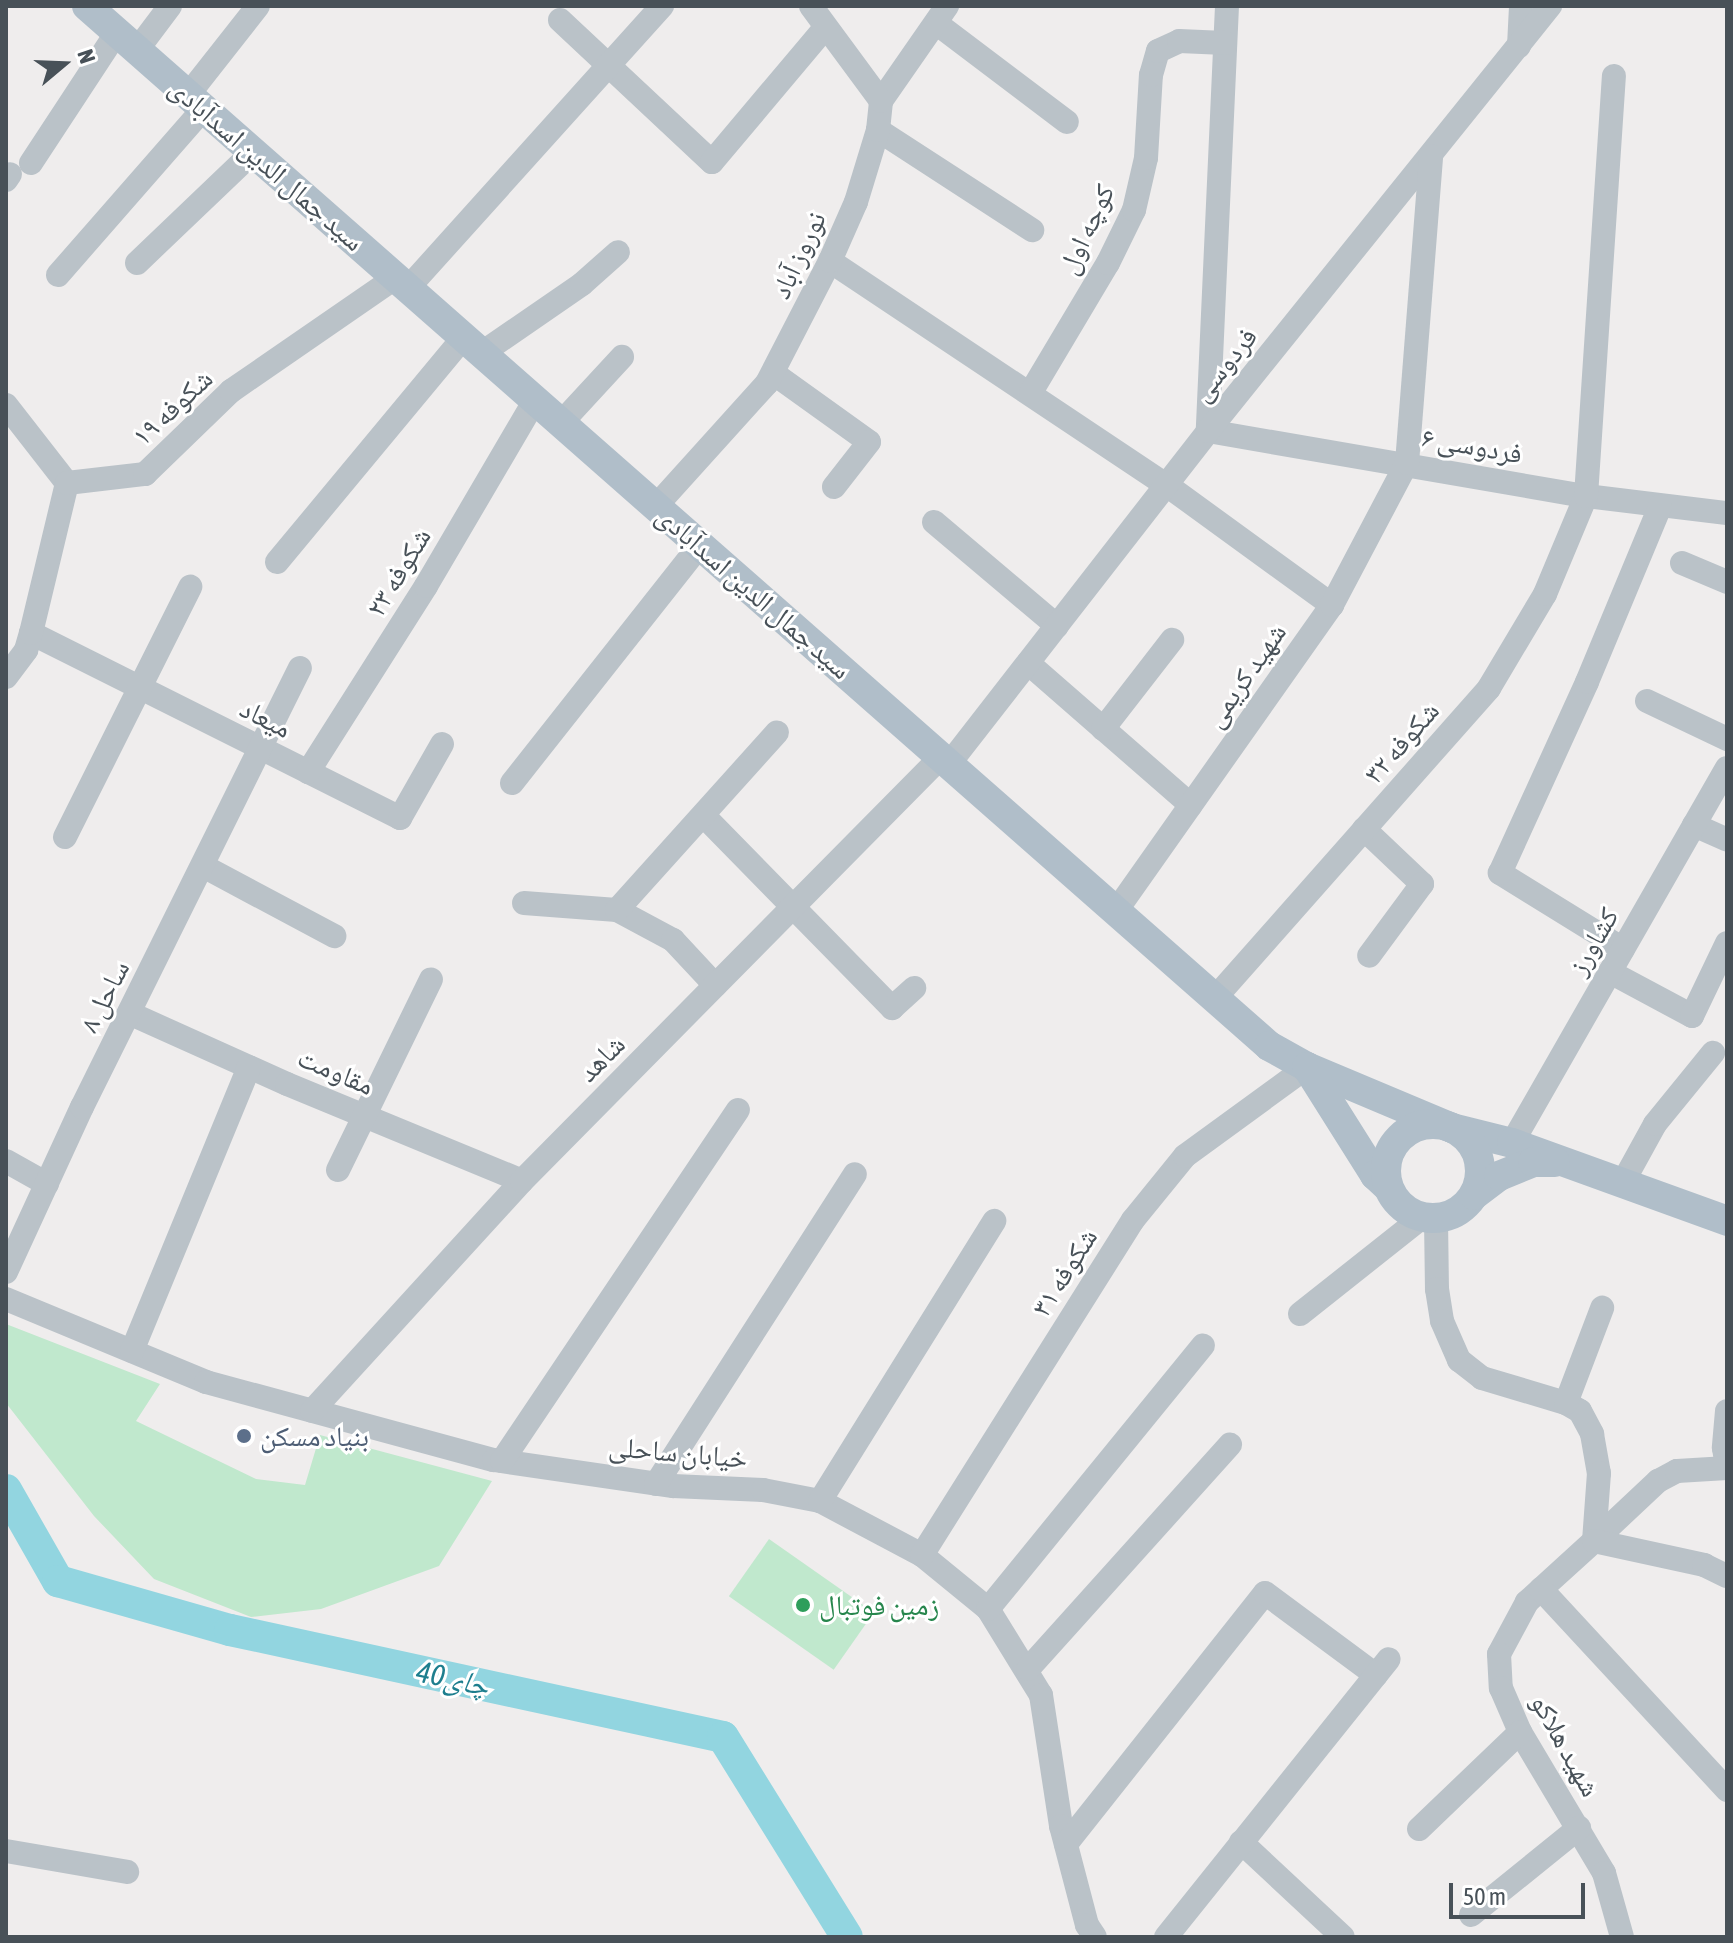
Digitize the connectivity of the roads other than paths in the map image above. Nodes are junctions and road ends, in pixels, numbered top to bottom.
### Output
1 (87, 6) edge
2 (170, 6) edge
3 (258, 6) edge
4 (662, 6) edge
5 (811, 6) edge
6 (1227, 6) edge
7 (1521, 6) edge
8 (1550, 6) edge
9 (941, 15) edge
10 (560, 20) dead end
11 (825, 28) junction
12 (127, 41) junction
13 (1225, 43) junction
14 (1519, 46) junction
15 (608, 67) junction
16 (1614, 76) dead end
17 (881, 101) junction
18 (196, 102) junction
19 (1067, 122) dead end
20 (878, 130) junction
21 (253, 152) junction
22 (1431, 156) junction
23 (16, 172) edge
24 (1032, 230) dead end
25 (618, 252) dead end
26 (830, 261) junction
27 (137, 263) dead end
28 (58, 275) dead end
29 (402, 283) junction
30 (473, 345) junction
31 (622, 357) dead end
32 (773, 373) junction
33 (1031, 392) junction
34 (535, 400) junction
35 (6, 405) edge
36 (561, 423) junction
37 (1208, 431) junction
38 (1407, 463) junction
39 (67, 483) junction
40 (1168, 486) junction
41 (834, 487) dead end
42 (1586, 496) junction
43 (656, 506) junction
44 (1660, 507) junction
45 (1727, 513) edge
46 (934, 522) dead end
47 (700, 545) junction
48 (277, 562) dead end
49 (1682, 563) dead end
50 (1727, 582) edge
51 (190, 587) dead end
52 (1332, 605) junction
53 (1057, 626) junction
54 (31, 633) junction
55 (1172, 640) dead end
56 (1028, 663) junction
57 (300, 668) dead end
58 (6, 677) edge
59 (138, 687) junction
60 (1647, 701) dead end
61 (1103, 729) junction
62 (777, 732) dead end
63 (1727, 739) edge
64 (442, 744) dead end
65 (262, 749) junction
66 (945, 761) junction
67 (1727, 768) edge
68 (308, 772) junction
69 (512, 783) dead end
70 (1191, 805) junction
71 (704, 816) junction
72 (1694, 825) junction
73 (1364, 829) junction
74 (65, 837) dead end
75 (1727, 840) edge
76 (203, 866) junction
77 (524, 903) dead end
78 (794, 906) junction
79 (617, 910) junction
80 (1116, 911) junction
81 (334, 936) dead end
82 (1727, 943) edge
83 (1623, 949) junction
84 (1369, 956) dead end
85 (1610, 972) junction
86 (431, 979) dead end
87 (715, 985) junction
88 (914, 988) dead end
89 (1215, 998) junction
90 (129, 1013) junction
91 (1713, 1053) dead end
92 (249, 1067) junction
93 (1307, 1067) junction
94 (738, 1110) dead end
95 (364, 1116) junction
96 (1452, 1128) junction
97 (1512, 1143) junction
98 (6, 1161) edge
99 (1562, 1162) junction
100 (338, 1170) dead end
101 (855, 1174) dead end
102 (522, 1181) junction
103 (47, 1184) junction
104 (1622, 1184) junction
105 (1388, 1187) junction
106 (1474, 1195) junction
107 (1428, 1218) junction
108 (994, 1221) dead end
109 (1727, 1221) edge
110 (6, 1272) edge
111 (6, 1299) edge
112 (1602, 1308) dead end
113 (1300, 1314) dead end
114 (1203, 1345) dead end
115 (132, 1351) junction
116 (1566, 1403) junction
117 (312, 1411) junction
118 (1727, 1411) edge
119 (1230, 1445) dead end
120 (502, 1461) junction
121 (1727, 1468) edge
122 (656, 1484) junction
123 (820, 1501) junction
124 (1594, 1541) junction
125 (922, 1555) junction
126 (1727, 1576) edge
127 (1541, 1589) junction
128 (988, 1609) junction
129 (1028, 1669) junction
130 (1520, 1732) junction
131 (1727, 1790) edge
132 (1579, 1828) junction
133 (1419, 1829) dead end
134 (1241, 1842) junction
135 (1066, 1844) junction
136 (6, 1851) edge
137 (127, 1872) dead end
138 (1471, 1915) dead end
139 (1095, 1937) edge
140 (1166, 1937) edge
141 (1343, 1937) edge
142 (1622, 1937) edge

1 - 12 main road, سید جمال الدین اسدآبادی
2 - 12 street
3 - 18 street
4 - 15 street, شکوفه ۱۹
5 - 11 street
6 - 13 street
7 - 14 street
8 - 14 street, فردوسی
9 - 17 street
9 - 19 street
10 - 15 street
11 - 15 street
11 - 17 street
12 - 18 main road, سید جمال الدین اسدآبادی
12 - 23 street
13 - 33 street, کوچه اول
13 - 37 street
14 - 22 street, فردوسی
15 - 29 street, شکوفه ۱۹
16 - 42 street, شکوفه ۳۲
17 - 20 street, نوروز آباد
18 - 21 main road, سید جمال الدین اسدآبادی
18 - 28 street
20 - 24 street
20 - 26 street, نوروز آباد
21 - 27 street
21 - 29 main road, سید جمال الدین اسدآبادی
22 - 37 street, فردوسی
22 - 38 street
25 - 30 street
26 - 32 street, نوروز آباد
26 - 33 street
29 - 30 main road, سید جمال الدین اسدآبادی
29 - 39 street, شکوفه ۱۹
30 - 34 main road, سید جمال الدین اسدآبادی
30 - 48 street
31 - 36 street
32 - 41 street
32 - 43 street, نوروز آباد
33 - 40 street
34 - 36 main road, سید جمال الدین اسدآبادی
34 - 68 street, شکوفه ۲۳
35 - 39 street
36 - 43 main road, سید جمال الدین اسدآبادی
37 - 38 street, فردوسی ۶
37 - 40 street, فردوسی
38 - 42 street, فردوسی ۶
38 - 52 street, شهید کریمی
39 - 54 street
40 - 52 street
40 - 53 street, فردوسی
42 - 44 street, فردوسی ۶
42 - 73 street, شکوفه ۳۲
43 - 47 main road, سید جمال الدین اسدآبادی
44 - 45 street, فردوسی ۶
44 - 83 street
46 - 53 street
47 - 66 main road, سید جمال الدین اسدآبادی
47 - 69 street
49 - 50 street
51 - 59 street
52 - 70 street, شهید کریمی
53 - 56 street, فردوسی
54 - 58 street
54 - 59 street, میعاد
55 - 61 street
56 - 61 street
56 - 66 street, فردوسی
57 - 65 street, ساحل ۸
59 - 65 street, میعاد
59 - 74 street
60 - 63 street
61 - 70 street
62 - 71 street
64 - 68 street, میعاد
65 - 68 street, میعاد
65 - 76 street, ساحل ۸
66 - 78 street, شاهد
66 - 80 main road, سید جمال الدین اسدآبادی
67 - 72 street, کشاورز
70 - 80 street, شهید کریمی
71 - 78 street
71 - 79 street
72 - 75 street
72 - 83 street, کشاورز
73 - 84 street
73 - 89 street, شکوفه ۳۲
76 - 81 street
76 - 90 street, ساحل ۸
77 - 79 street
78 - 87 street, شاهد
78 - 88 street
79 - 87 street
80 - 89 main road, سید جمال الدین اسدآبادی
82 - 85 street
83 - 85 street, کشاورز
85 - 97 street, کشاورز
86 - 95 street
87 - 102 street, شاهد
89 - 93 main road, سید جمال الدین اسدآبادی
90 - 92 street, مقاومت
90 - 103 street, ساحل ۸
91 - 104 street
92 - 95 street, مقاومت
92 - 115 street
93 - 96 main road, سید جمال الدین اسدآبادی
93 - 105 main road
93 - 125 street, شکوفه ۳۱
94 - 120 street
95 - 100 street
95 - 102 street, مقاومت
96 - 97 main road
96 - 105 main road
96 - 106 main road
97 - 99 main road
98 - 103 street
99 - 104 main road
99 - 106 main road
101 - 122 street
102 - 117 street, شاهد
103 - 110 street, ساحل ۸
104 - 109 main road
105 - 107 main road
106 - 107 main road
107 - 113 street
107 - 116 street
108 - 123 street
111 - 115 street, خیابان ساحلی
112 - 116 street
114 - 128 street
115 - 117 street, خیابان ساحلی
116 - 124 street
117 - 120 street, خیابان ساحلی
118 - 121 street
119 - 129 street
120 - 122 street, خیابان ساحلی
121 - 124 street, شهید هلاکو
122 - 123 street, خیابان ساحلی
123 - 125 street, خیابان ساحلی
124 - 126 street
124 - 127 street, شهید هلاکو
125 - 128 street, خیابان ساحلی
127 - 130 street, شهید هلاکو
127 - 131 street
128 - 129 street, خیابان ساحلی
129 - 135 street, خیابان ساحلی
130 - 132 street, شهید هلاکو
130 - 133 street
132 - 138 street
132 - 142 street, شهید هلاکو
134 - 135 street
134 - 140 street
134 - 141 street
135 - 139 street, خیابان ساحلی
136 - 137 street

